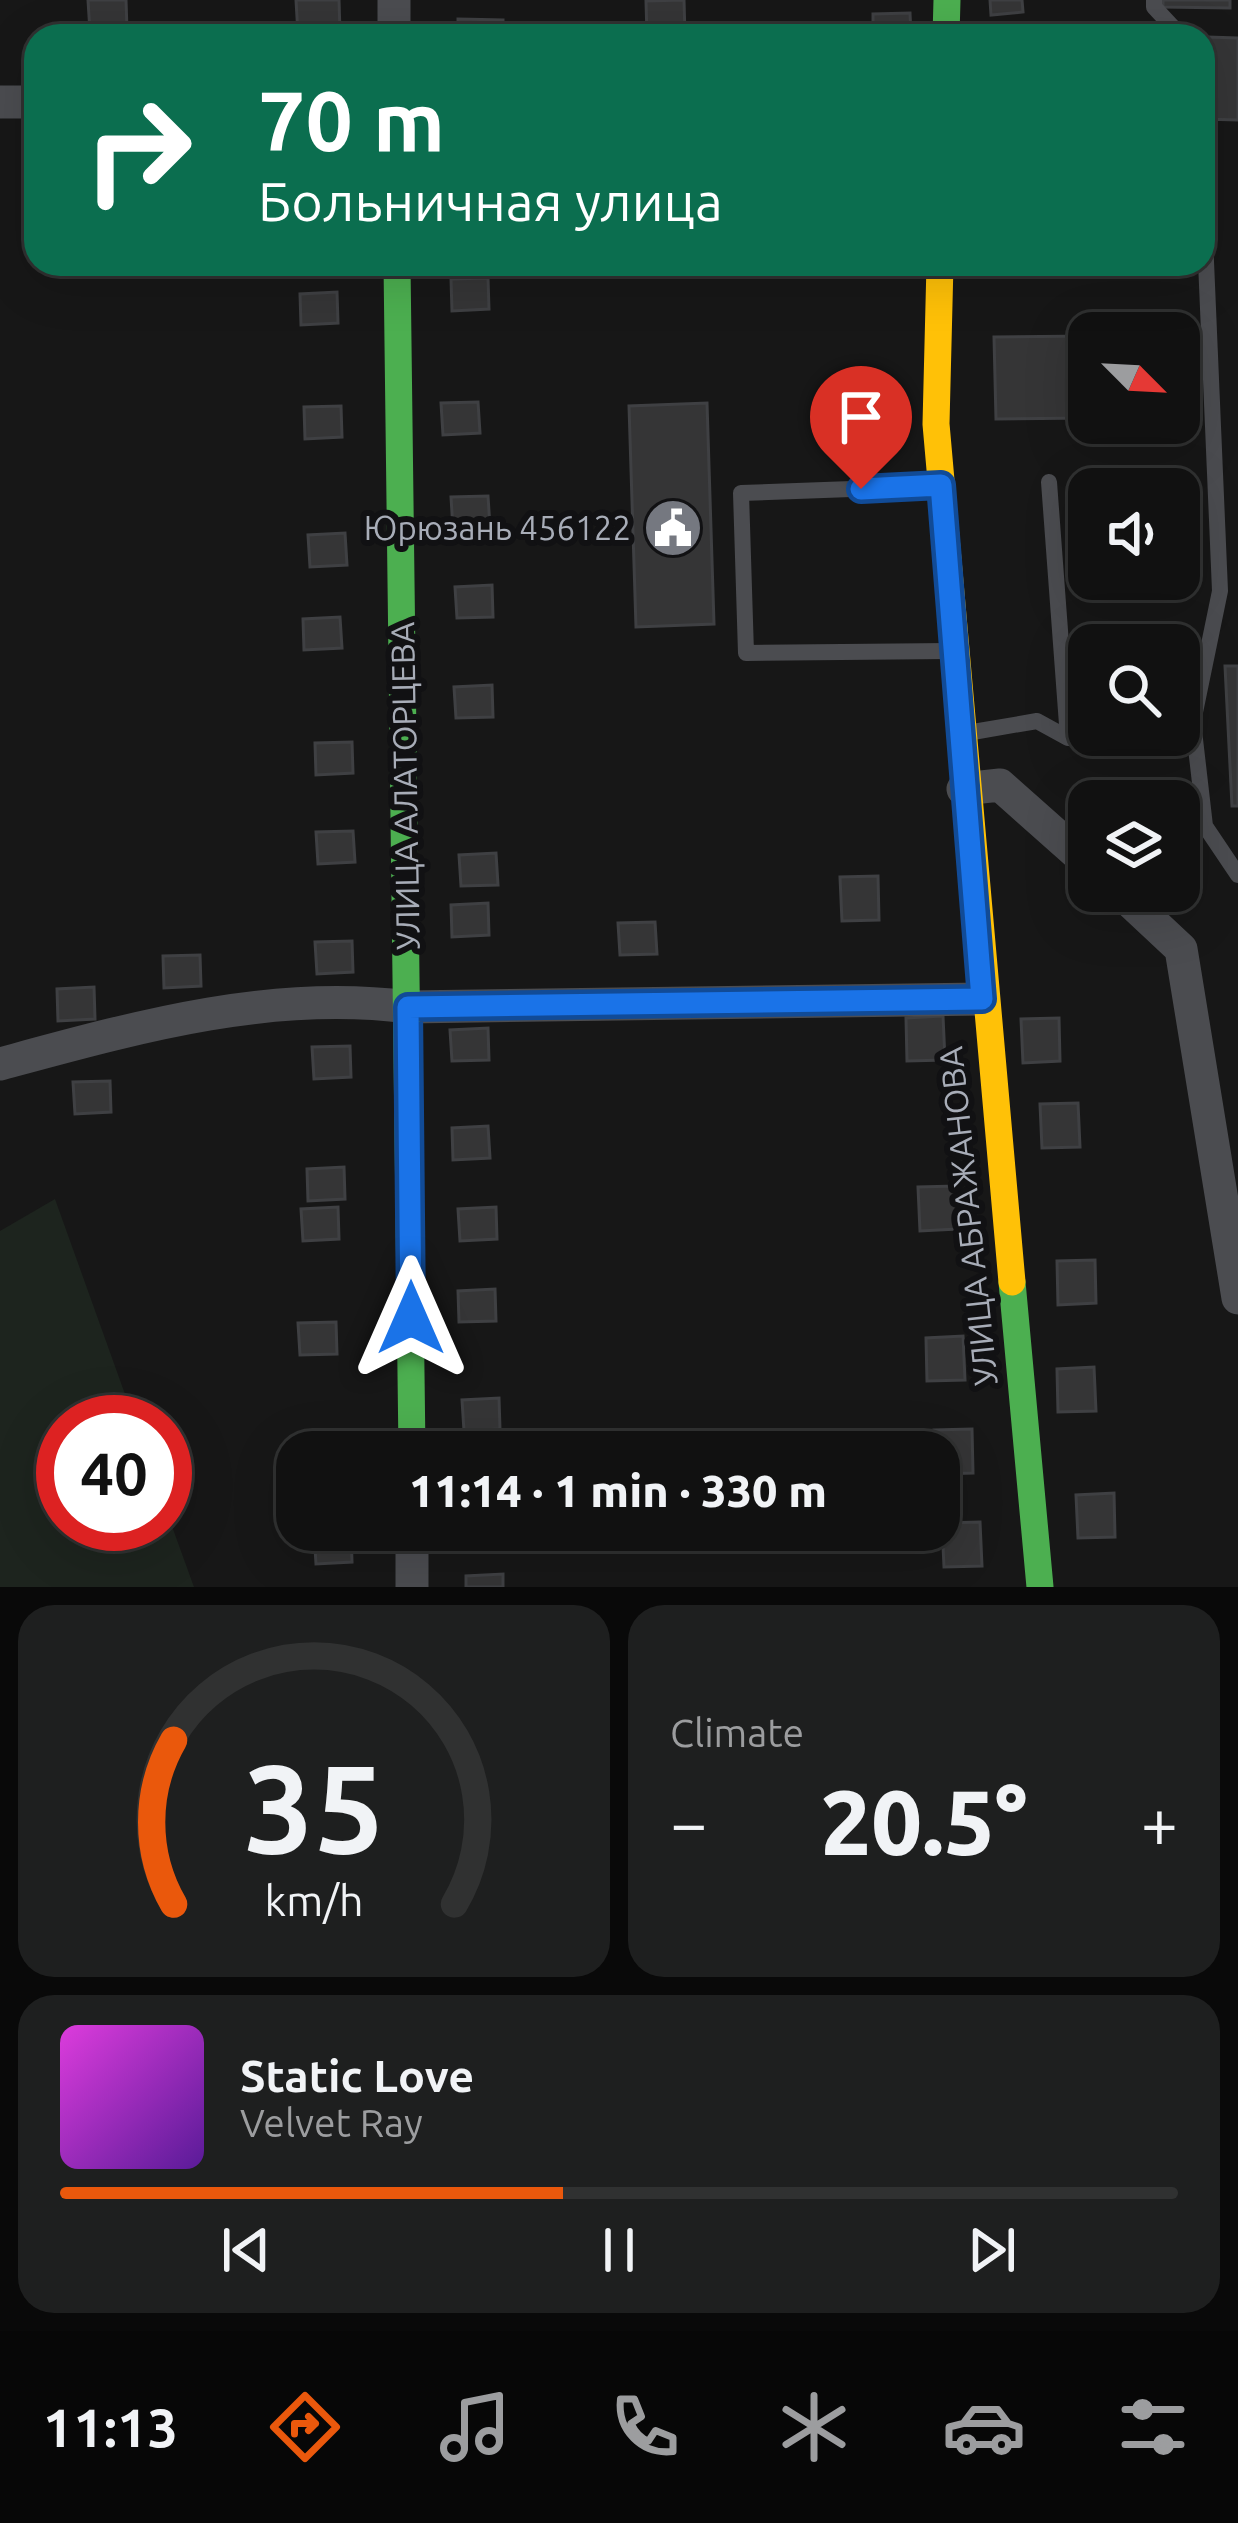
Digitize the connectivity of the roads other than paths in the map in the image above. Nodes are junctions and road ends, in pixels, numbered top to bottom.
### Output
1 (1154, 0) edge
2 (1170, 24) edge
3 (397, 276) edge
4 (940, 276) edge
5 (1207, 276) edge
6 (1049, 482) dead end
7 (941, 485) junction
8 (953, 651) junction
9 (1200, 676) edge
10 (959, 734) junction
11 (1068, 738) joint
12 (1192, 756) edge
13 (963, 789) junction
14 (1068, 845) edge
15 (1238, 874) edge
16 (1141, 912) edge
17 (982, 999) junction
18 (408, 1007) junction
19 (0, 1064) edge
20 (1238, 1298) edge
21 (412, 1431) edge
22 (412, 1551) edge
23 (412, 1587) edge
24 (1040, 1587) edge

1 - 2 lane
3 - 18 main road, УЛИЦА АЛАТОРЦЕВА
4 - 7 main road, УЛИЦА АБРАЖАНОВА
5 - 9 lane
6 - 11 lane
7 - 8 main road, УЛИЦА АБРАЖАНОВА
7 - 8 lane
8 - 10 main road, УЛИЦА АБРАЖАНОВА
10 - 11 lane
10 - 13 main road, УЛИЦА АБРАЖАНОВА
12 - 15 lane
13 - 14 street
13 - 17 main road, УЛИЦА АБРАЖАНОВА
16 - 20 street
17 - 18 street
17 - 24 main road, УЛИЦА АБРАЖАНОВА
18 - 19 street
18 - 21 main road, УЛИЦА АЛАТОРЦЕВА
22 - 23 street

